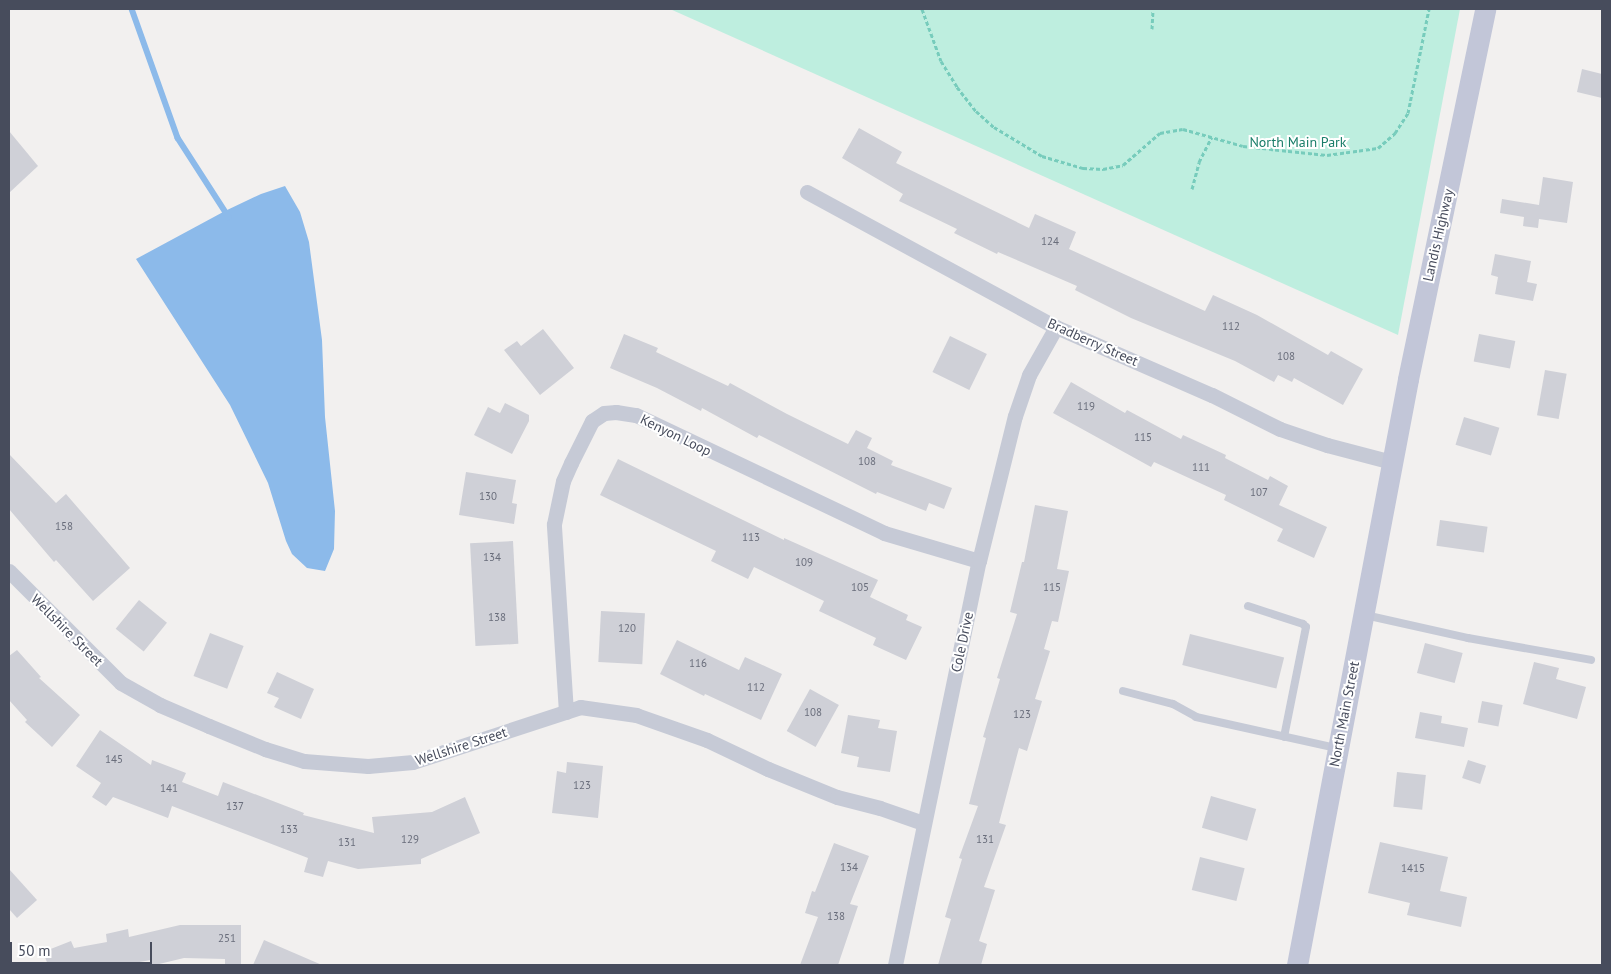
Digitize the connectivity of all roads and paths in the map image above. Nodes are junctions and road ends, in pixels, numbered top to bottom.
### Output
1 (922, 9) edge
2 (1153, 9) edge
3 (1429, 9) edge
4 (1485, 9) edge
5 (1152, 29) dead end
6 (1212, 137) junction
7 (1192, 189) dead end
8 (807, 192) dead end
9 (1056, 327) junction
10 (1392, 462) junction
11 (979, 561) junction
12 (9, 570) edge
13 (1248, 606) dead end
14 (1363, 615) junction
15 (1591, 660) dead end
16 (1124, 691) dead end
17 (566, 712) junction
18 (1284, 737) junction
19 (1338, 748) junction
20 (923, 823) junction
21 (895, 965) edge
22 (1296, 965) edge

1 - 6 path
2 - 5 path
3 - 6 path
4 - 10 main road, Landis Highway
6 - 7 path
8 - 9 street, Bradberry Street
9 - 10 street, Bradberry Street
9 - 11 street, Cole Drive
10 - 14 main road, North Main Street
11 - 17 street, Kenyon Loop
11 - 20 street, Cole Drive
12 - 17 street, Wellshire Street
13 - 18 lane
14 - 15 lane
14 - 19 main road, North Main Street
16 - 18 lane
17 - 20 street, Wellshire Street
18 - 19 lane
19 - 22 main road, North Main Street
20 - 21 street, Cole Drive

